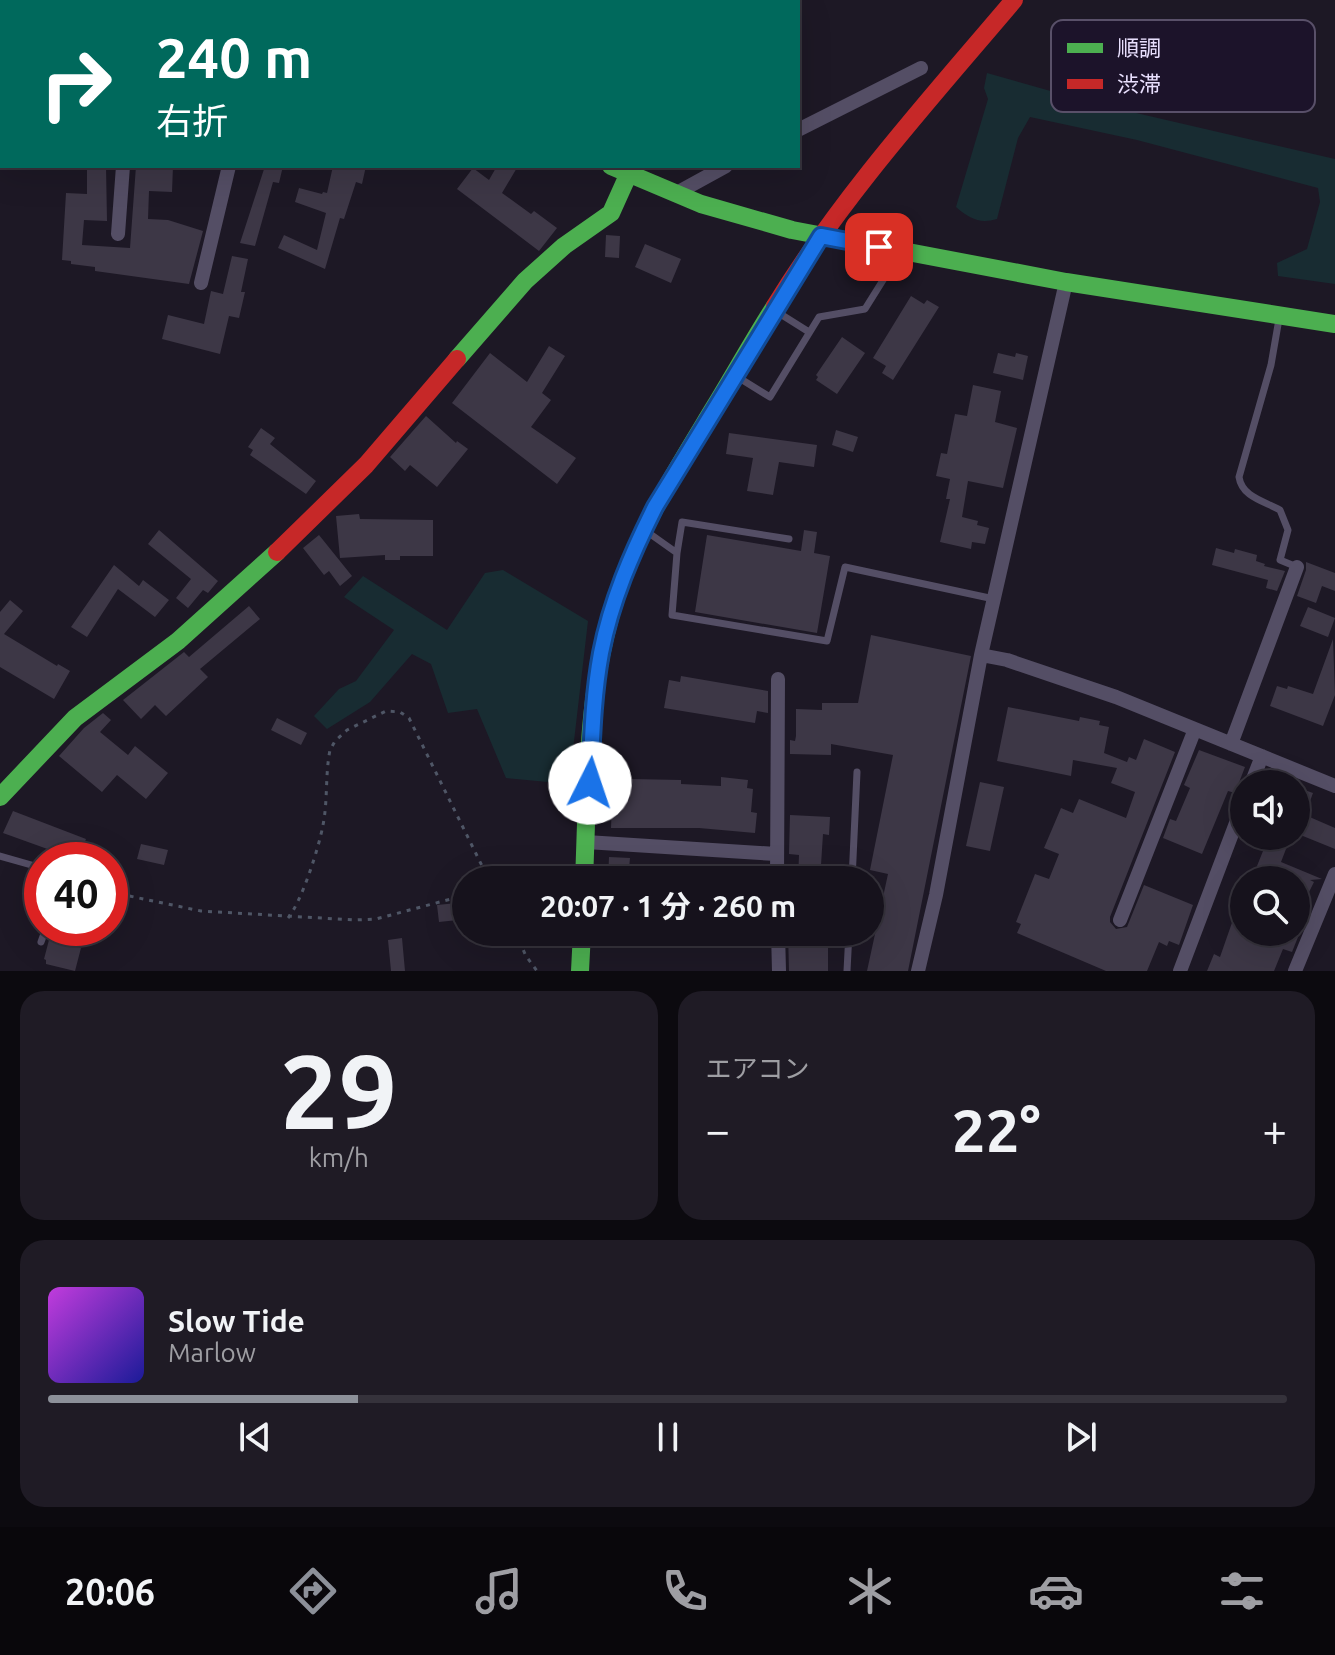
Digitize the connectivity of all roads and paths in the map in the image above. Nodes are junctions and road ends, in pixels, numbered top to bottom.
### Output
1 (1014, 0) edge
2 (921, 68) dead end
3 (800, 129) edge
4 (123, 168) edge
5 (229, 168) edge
6 (722, 168) edge
7 (620, 170) edge
8 (675, 194) junction
9 (118, 234) dead end
10 (821, 236) junction
11 (901, 251) junction
12 (1066, 282) junction
13 (201, 283) dead end
14 (774, 310) junction
15 (1279, 316) junction
16 (1335, 324) edge
17 (809, 332) junction
18 (734, 375) junction
19 (644, 530) junction
20 (789, 539) dead end
21 (677, 553) junction
22 (1297, 567) joint
23 (994, 599) junction
24 (981, 655) junction
25 (778, 679) dead end
26 (1195, 729) junction
27 (1231, 744) junction
28 (1262, 756) junction
29 (1256, 770) edge
30 (857, 772) dead end
31 (1334, 782) edge
32 (0, 797) edge
33 (1230, 839) edge
34 (586, 842) junction
35 (776, 854) junction
36 (0, 856) edge
37 (24, 863) edge
38 (482, 866) edge
39 (585, 866) edge
40 (776, 866) edge
41 (853, 866) edge
42 (1335, 874) edge
43 (128, 896) edge
44 (452, 899) edge
45 (288, 918) junction
46 (1120, 920) dead end
47 (521, 946) edge
48 (581, 946) edge
49 (778, 946) edge
50 (848, 946) edge
51 (537, 971) edge
52 (580, 971) edge
53 (779, 971) edge
54 (847, 971) edge
55 (918, 971) edge
56 (1180, 971) edge
57 (1295, 971) edge

1 - 10 street
2 - 3 street
4 - 9 street
5 - 13 street
6 - 8 street
7 - 8 street
7 - 32 street
8 - 10 street
10 - 11 street
10 - 14 street
11 - 12 street
11 - 17 lane
12 - 15 street
12 - 23 street
14 - 17 lane
14 - 18 street
15 - 16 street
15 - 22 lane
17 - 18 lane
18 - 19 street
19 - 21 lane
19 - 34 street
20 - 21 lane
21 - 23 lane
22 - 27 street
23 - 24 street
24 - 26 street
24 - 55 street
25 - 35 street
26 - 27 street
26 - 46 street
27 - 28 street
28 - 29 street
28 - 31 street
30 - 41 lane
33 - 56 street
34 - 35 street
34 - 39 street
35 - 40 street
36 - 37 lane
38 - 45 path
42 - 57 street
43 - 45 path
44 - 45 path
47 - 51 path
48 - 52 street
49 - 53 street
50 - 54 lane

